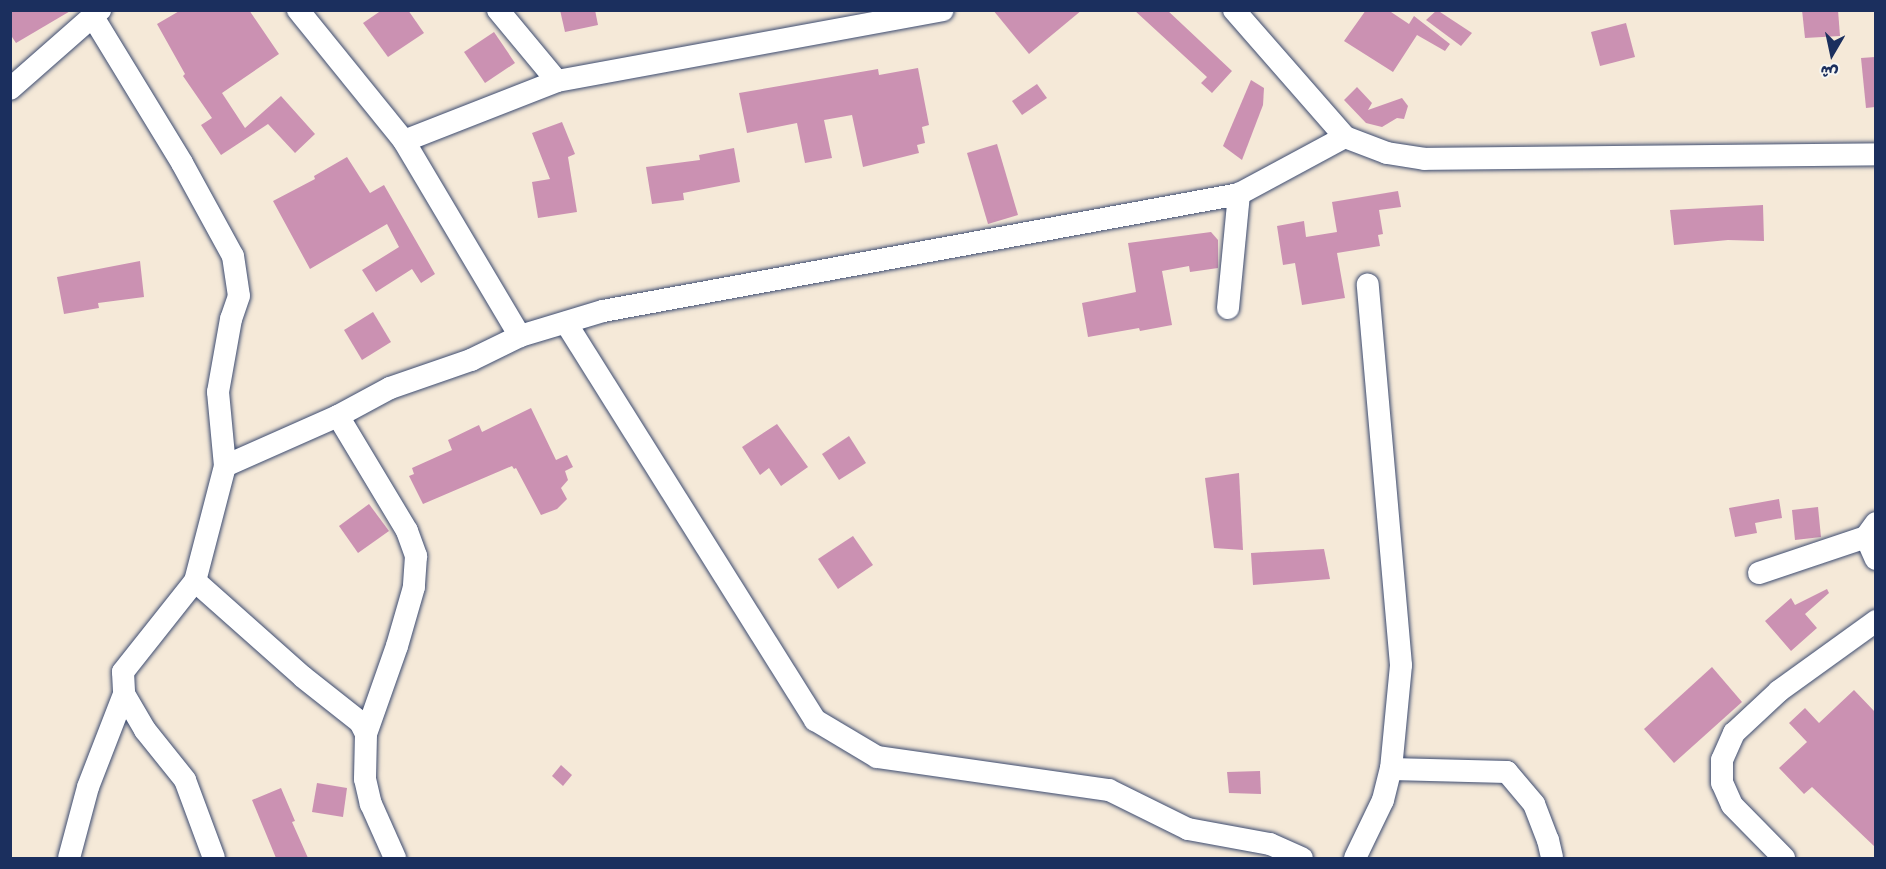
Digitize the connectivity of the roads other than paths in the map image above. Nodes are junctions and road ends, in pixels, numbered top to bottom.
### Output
1 (298, 10) edge
2 (498, 10) edge
3 (943, 10) edge
4 (1234, 10) edge
5 (96, 14) edge
6 (557, 81) junction
7 (10, 89) edge
8 (1345, 137) junction
9 (404, 141) junction
10 (1875, 154) edge
11 (1239, 194) junction
12 (1368, 284) dead end
13 (1228, 308) dead end
14 (566, 323) junction
15 (520, 336) junction
16 (338, 416) junction
17 (225, 466) junction
18 (1871, 530) edge
19 (1875, 559) edge
20 (1759, 573) dead end
21 (195, 582) junction
22 (1875, 621) edge
23 (124, 694) junction
24 (366, 734) junction
25 (1391, 769) junction
26 (69, 858) edge
27 (214, 858) edge
28 (395, 858) edge
29 (1302, 858) edge
30 (1355, 858) edge
31 (1552, 858) edge
32 (1784, 858) edge

1 - 9 street
2 - 6 street
3 - 6 street
4 - 8 street
5 - 7 street
5 - 17 street
6 - 9 street
8 - 10 street
8 - 11 street
9 - 15 street
11 - 13 street
11 - 14 street
12 - 25 street
14 - 15 street
14 - 29 street
15 - 16 street
16 - 17 street
16 - 24 street
17 - 21 street
18 - 19 street
18 - 20 street
21 - 23 street
21 - 24 street
22 - 32 street
23 - 26 street
23 - 27 street
24 - 28 street
25 - 30 street
25 - 31 street

